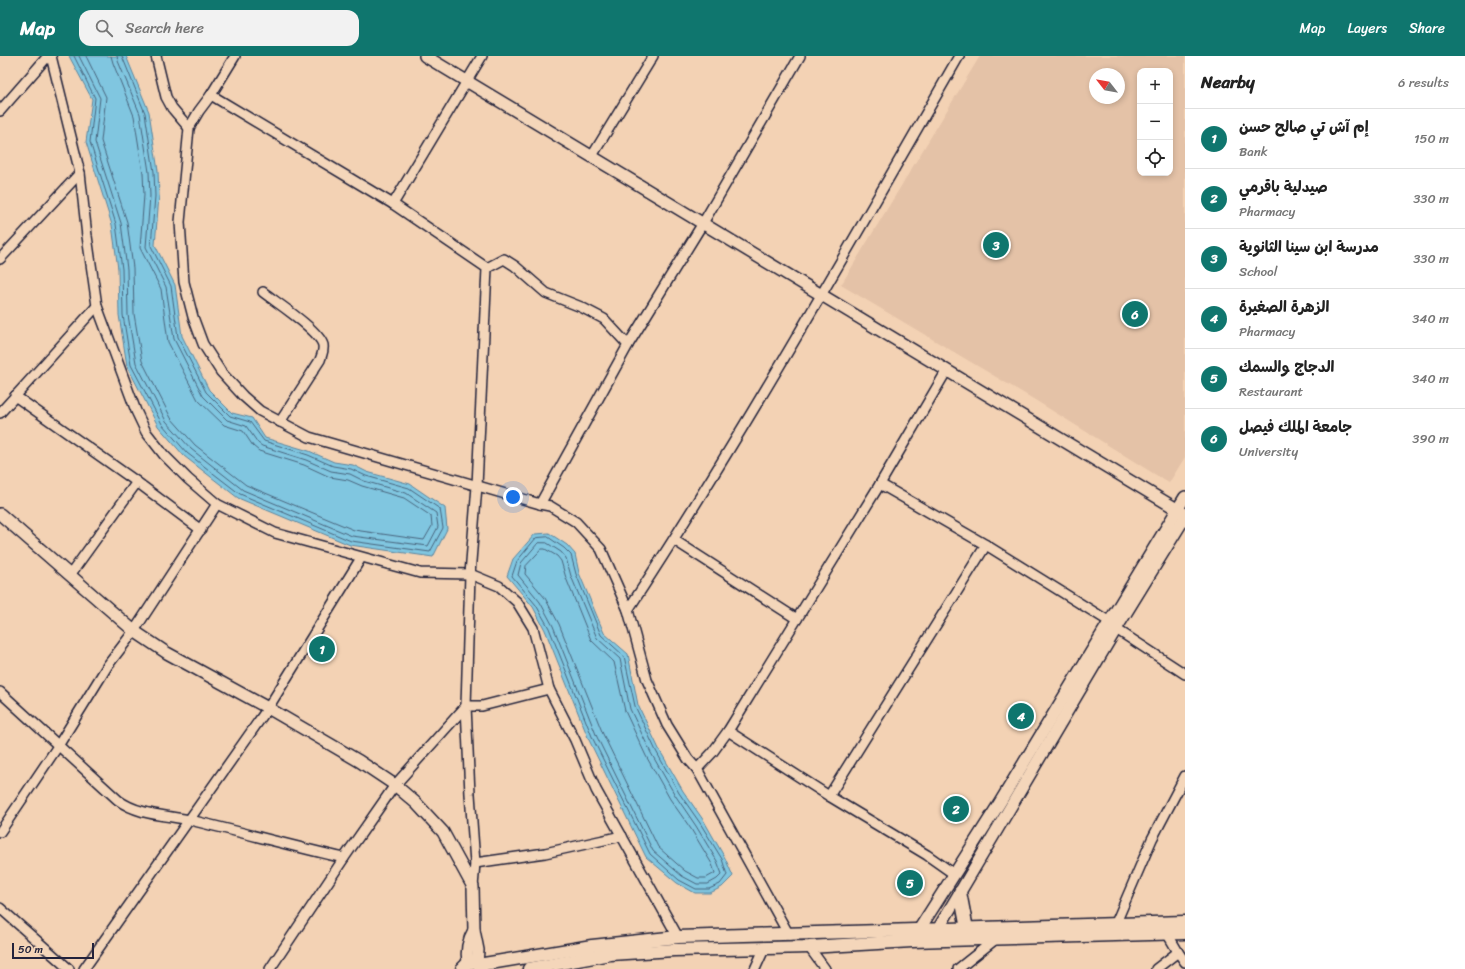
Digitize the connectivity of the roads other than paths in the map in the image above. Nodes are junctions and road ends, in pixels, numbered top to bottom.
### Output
1 (48, 56) edge
2 (51, 56) edge
3 (156, 56) edge
4 (235, 56) edge
5 (425, 56) edge
6 (482, 56) edge
7 (653, 56) edge
8 (800, 56) edge
9 (959, 56) edge
10 (466, 81) junction
11 (211, 95) junction
12 (0, 112) edge
13 (189, 128) junction
14 (592, 156) junction
15 (80, 173) junction
16 (393, 204) junction
17 (703, 223) junction
18 (0, 259) edge
19 (487, 268) junction
20 (263, 292) dead end
21 (822, 294) junction
22 (97, 306) junction
23 (628, 345) junction
24 (948, 370) junction
25 (16, 396) junction
26 (0, 413) edge
27 (280, 422) junction
28 (137, 482) junction
29 (880, 484) junction
30 (477, 486) junction
31 (1185, 497) edge
32 (217, 504) junction
33 (540, 504) junction
34 (0, 514) edge
35 (1183, 514) edge
36 (201, 530) junction
37 (674, 540) junction
38 (986, 545) junction
39 (361, 558) junction
40 (470, 574) junction
41 (70, 575) junction
42 (628, 610) junction
43 (797, 619) junction
44 (1113, 626) junction
45 (134, 631) junction
46 (1185, 674) edge
47 (548, 689) junction
48 (0, 692) edge
49 (466, 706) junction
50 (268, 708) junction
51 (728, 731) junction
52 (58, 746) junction
53 (697, 769) junction
54 (1185, 776) edge
55 (395, 785) junction
56 (830, 796) junction
57 (189, 820) junction
58 (0, 832) edge
59 (622, 836) junction
60 (344, 858) junction
61 (475, 863) junction
62 (954, 874) junction
63 (473, 887) junction
64 (960, 892) junction
65 (0, 908) edge
66 (1185, 922) edge
67 (1115, 925) junction
68 (967, 929) junction
69 (1167, 933) junction
70 (1185, 933) edge
71 (789, 935) junction
72 (915, 935) junction
73 (934, 935) junction
74 (678, 937) junction
75 (997, 938) junction
76 (765, 947) junction
77 (809, 947) junction
78 (1178, 952) junction
79 (1185, 962) edge
80 (469, 967) edge
81 (69, 969) edge
82 (84, 969) edge
83 (270, 969) edge
84 (529, 969) edge
85 (755, 969) edge
86 (825, 969) edge
87 (958, 969) edge
88 (1156, 969) edge

1 - 12 street
2 - 15 street
3 - 13 street
4 - 11 street
5 - 10 street
6 - 10 street
7 - 14 street
8 - 17 street
9 - 21 street
10 - 14 street
10 - 16 street
11 - 13 street
11 - 16 street
13 - 27 street
14 - 17 street
15 - 18 street
15 - 22 street
16 - 19 street
17 - 21 street
17 - 23 street
19 - 23 street
19 - 30 street
20 - 27 street
21 - 24 street
21 - 37 street
22 - 25 street
22 - 32 street
23 - 33 street
24 - 29 street
24 - 35 street
25 - 26 street
25 - 28 street
27 - 30 street
28 - 36 street
28 - 41 street
29 - 38 street
29 - 43 street
30 - 33 street
30 - 40 street
31 - 35 street
32 - 36 street
32 - 39 street
33 - 42 street
34 - 41 street
35 - 44 street
36 - 45 street
37 - 42 street
37 - 43 street
38 - 44 street
38 - 56 street
39 - 40 street
39 - 50 street
40 - 47 street
40 - 49 street
41 - 45 street
42 - 53 street
43 - 51 street
44 - 46 street
44 - 62 street
44 - 64 street
45 - 50 street
45 - 52 street
47 - 49 street
47 - 59 street
48 - 52 street
49 - 55 street
49 - 61 street
50 - 55 street
50 - 57 street
51 - 53 street
51 - 56 street
52 - 57 street
52 - 58 street
53 - 71 street
54 - 67 street
55 - 60 street
55 - 63 street
56 - 62 street
57 - 60 street
57 - 82 street
59 - 61 street
59 - 74 street
60 - 83 street
61 - 63 street
62 - 72 street
63 - 80 street
64 - 68 main road
64 - 73 street
65 - 81 street
66 - 67 main road
67 - 68 main road
68 - 73 main road
69 - 70 main road
69 - 75 main road
69 - 78 street
71 - 72 main road
71 - 74 main road
72 - 73 main road
72 - 77 main road
73 - 75 main road
74 - 80 main road
75 - 87 street
76 - 77 main road
76 - 84 main road
76 - 85 street
77 - 86 street
78 - 79 street
78 - 88 street

